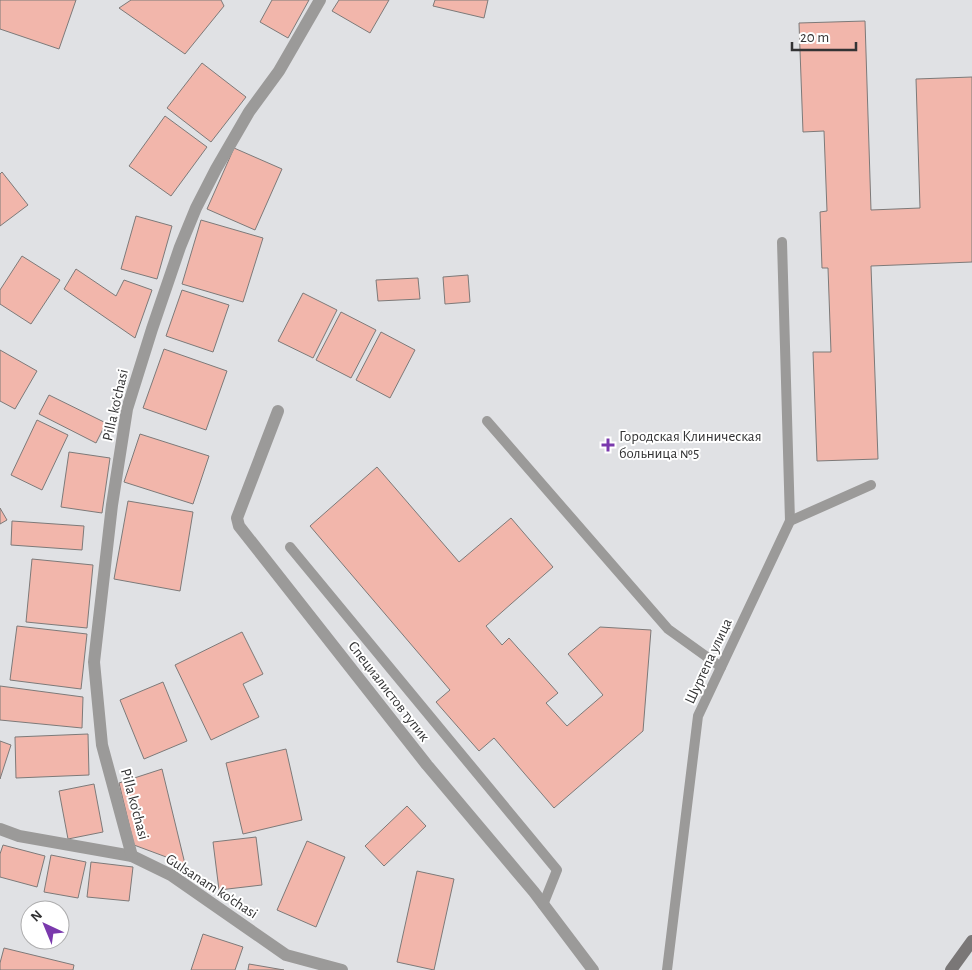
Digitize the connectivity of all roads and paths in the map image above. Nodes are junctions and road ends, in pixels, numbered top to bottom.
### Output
1 (320, 0) edge
2 (782, 242) dead end
3 (278, 411) dead end
4 (487, 421) dead end
5 (871, 485) dead end
6 (790, 521) junction
7 (290, 547) dead end
8 (721, 667) junction
9 (0, 829) edge
10 (132, 856) junction
11 (543, 905) junction
12 (972, 941) edge
13 (342, 970) edge
14 (593, 970) edge
15 (667, 970) edge
16 (951, 970) edge

1 - 10 street, Pilla ko'chasi
2 - 6 lane
3 - 11 street, Специалистов тупик
4 - 8 lane
5 - 6 lane
6 - 8 lane, Шуртепа улица
7 - 11 lane
8 - 15 lane, Шуртепа улица
9 - 10 street, Gulsanam ko'chasi
10 - 13 street, Gulsanam ko'chasi
11 - 14 street, Специалистов тупик
12 - 16 main road

